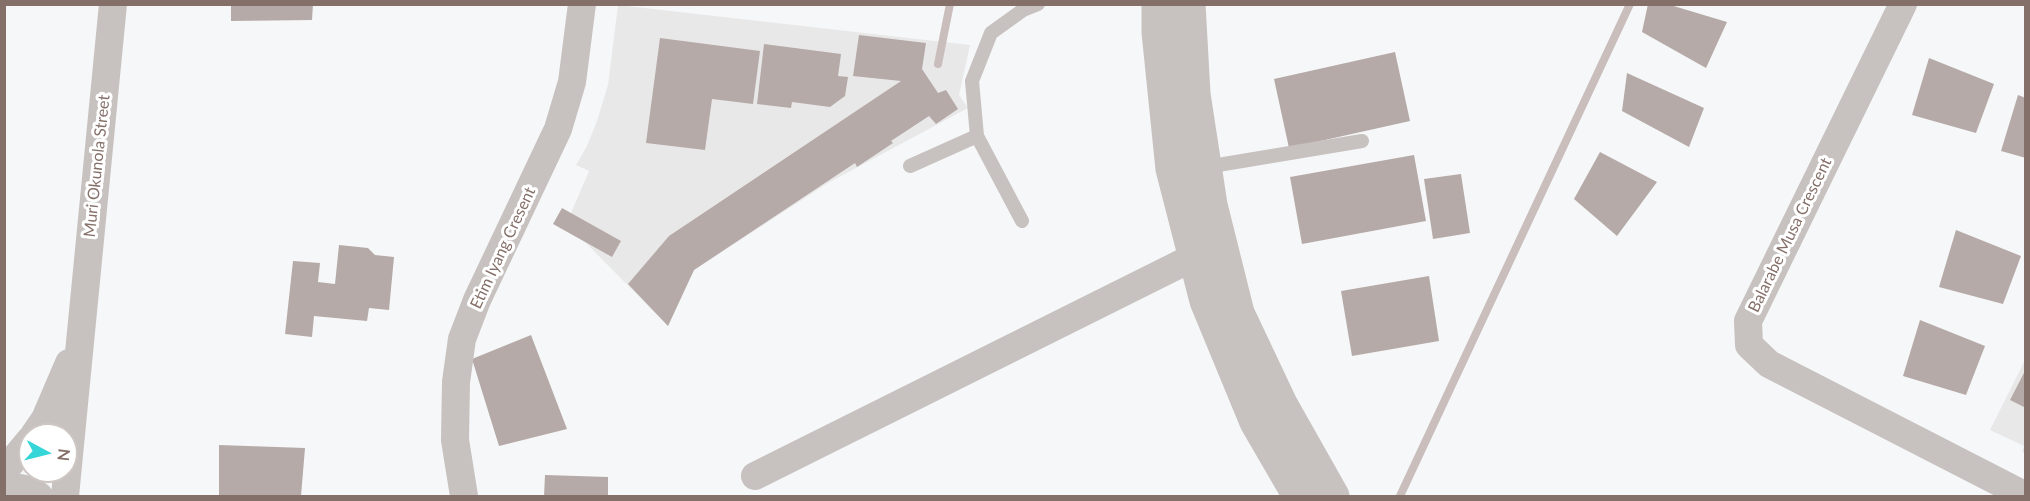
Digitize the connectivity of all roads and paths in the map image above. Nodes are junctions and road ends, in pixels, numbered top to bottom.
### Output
1 (113, 4) edge
2 (582, 4) edge
3 (1038, 4) edge
4 (1158, 4) edge
5 (1189, 4) edge
6 (1903, 4) edge
7 (977, 136) junction
8 (1362, 141) dead end
9 (910, 165) dead end
10 (1206, 167) junction
11 (1022, 221) dead end
12 (1194, 257) junction
13 (81, 327) junction
14 (42, 423) edge
15 (18, 454) edge
16 (4, 471) edge
17 (755, 476) dead end
18 (4, 487) edge
19 (39, 496) edge
20 (64, 496) edge
21 (464, 496) edge
22 (1299, 496) edge
23 (1333, 496) edge
24 (2025, 496) edge

1 - 13 street, Muri Okunola Street
2 - 21 street, Etim Iyang Cresent
3 - 7 lane
4 - 12 street
5 - 10 street
6 - 24 street, Balarabe Musa Crescent
7 - 9 lane
7 - 11 lane
8 - 10 lane
10 - 23 street
12 - 17 street
12 - 22 street
13 - 14 street
13 - 20 street
15 - 16 street
18 - 19 street

